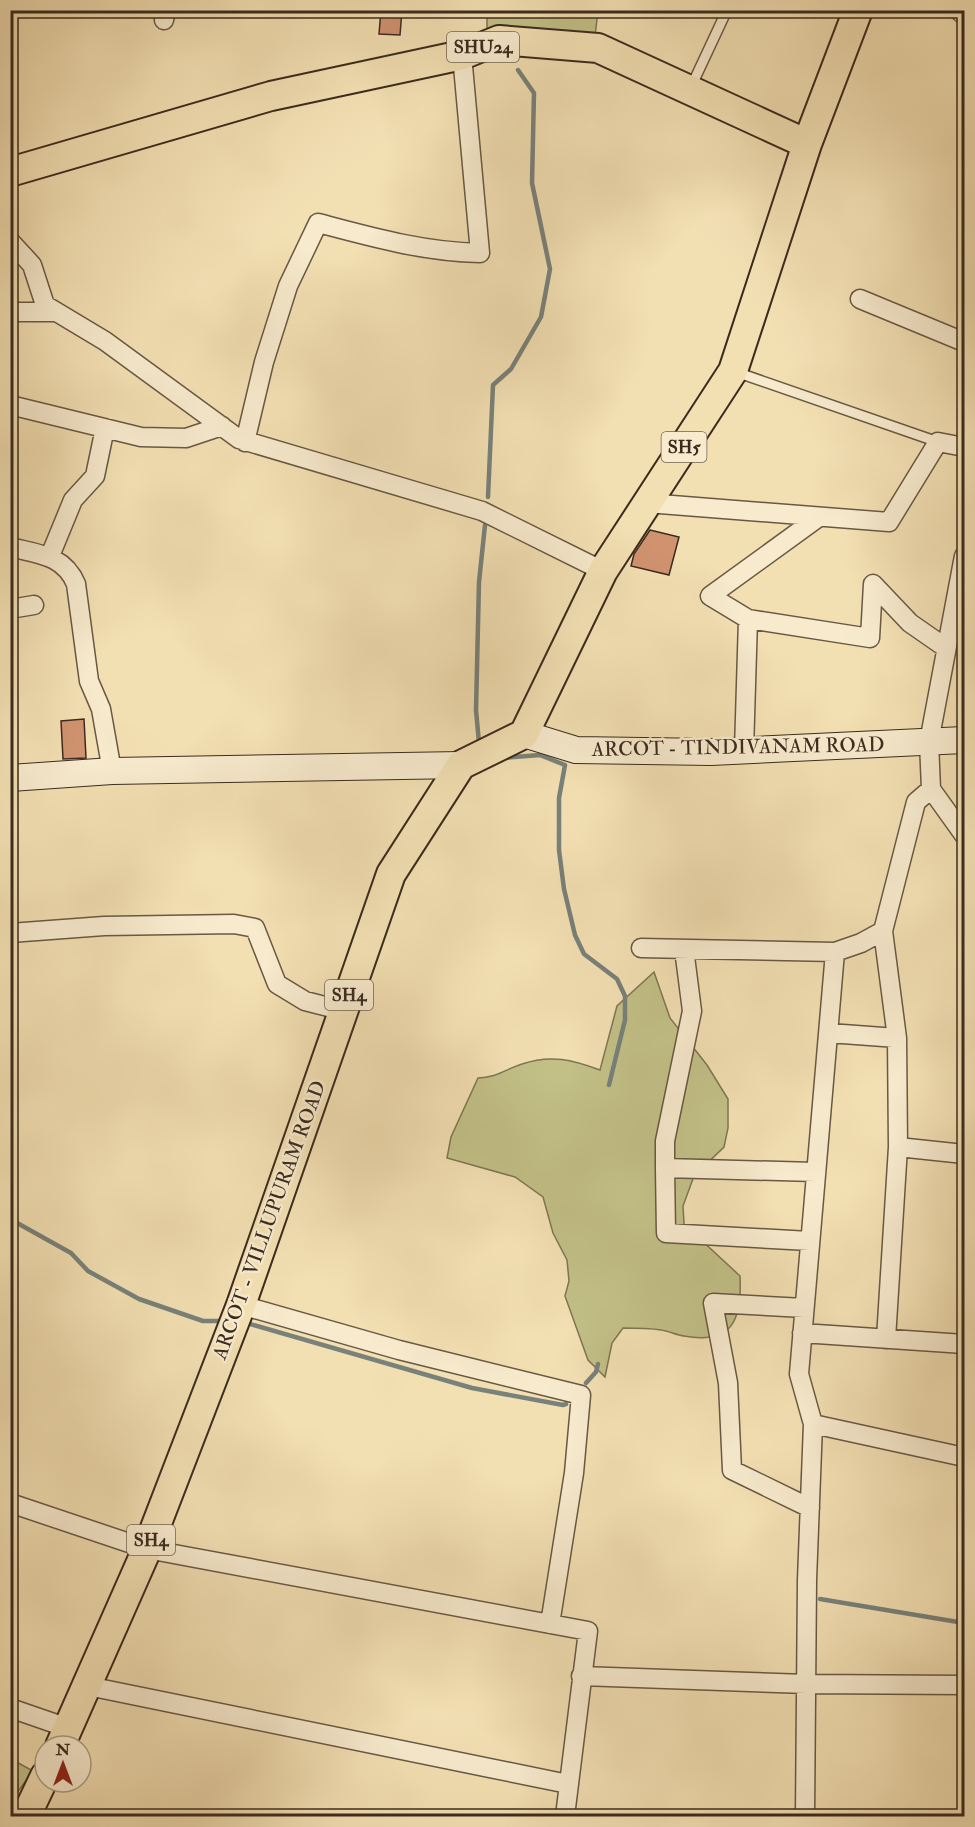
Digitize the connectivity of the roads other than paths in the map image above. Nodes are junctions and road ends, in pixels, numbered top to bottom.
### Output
1 (727, 10) edge
2 (858, 10) edge
3 (958, 10) edge
4 (964, 15) edge
5 (462, 55) junction
6 (688, 91) junction
7 (807, 144) junction
8 (10, 172) edge
9 (10, 241) edge
10 (860, 299) dead end
11 (10, 312) edge
12 (56, 312) junction
13 (964, 342) edge
14 (733, 370) junction
15 (10, 405) edge
16 (222, 426) junction
17 (105, 428) junction
18 (245, 442) junction
19 (938, 442) junction
20 (964, 447) edge
21 (647, 503) junction
22 (819, 516) junction
23 (10, 548) edge
24 (50, 556) junction
25 (964, 556) edge
26 (603, 571) junction
27 (34, 605) dead end
28 (10, 609) edge
29 (748, 619) junction
30 (946, 648) junction
31 (524, 734) junction
32 (964, 740) edge
33 (929, 741) junction
34 (744, 750) junction
35 (461, 765) junction
36 (112, 771) junction
37 (10, 778) edge
38 (931, 789) junction
39 (964, 835) edge
40 (883, 931) junction
41 (10, 933) edge
42 (641, 948) dead end
43 (684, 949) junction
44 (835, 952) junction
45 (344, 1011) junction
46 (829, 1033) junction
47 (897, 1038) junction
48 (898, 1147) junction
49 (964, 1154) edge
50 (665, 1168) junction
51 (815, 1172) junction
52 (809, 1241) junction
53 (804, 1308) junction
54 (236, 1318) junction
55 (802, 1333) junction
56 (886, 1339) junction
57 (964, 1344) edge
58 (813, 1424) junction
59 (964, 1457) edge
60 (10, 1503) edge
61 (810, 1508) junction
62 (147, 1549) junction
63 (550, 1624) junction
64 (581, 1676) junction
65 (806, 1684) junction
66 (964, 1684) edge
67 (88, 1686) junction
68 (10, 1708) edge
69 (58, 1734) edge
70 (65, 1734) edge
71 (568, 1784) junction
72 (36, 1794) edge
73 (26, 1816) edge
74 (565, 1816) edge
75 (805, 1816) edge

1 - 6 lane
2 - 7 main road
3 - 4 street
5 - 6 main road, SHU24
5 - 8 main road, SHU24
5 - 18 street
6 - 7 main road, SHU24
7 - 14 main road, SH5
9 - 12 street
10 - 13 street
11 - 12 street
12 - 16 street
14 - 19 lane
14 - 21 main road, SH5
15 - 17 street
16 - 17 street
16 - 18 street
17 - 24 street
18 - 26 street
19 - 20 street
19 - 22 street
21 - 22 street
21 - 26 main road, SH5
22 - 29 street
23 - 24 street
24 - 36 street
25 - 30 street
26 - 31 main road, SH5
27 - 28 street
29 - 30 street
29 - 34 street
30 - 33 street
31 - 34 main road, ARCOT - TINDIVANAM ROAD
31 - 35 main road
32 - 33 main road, ARCOT - TINDIVANAM ROAD
33 - 34 main road, ARCOT - TINDIVANAM ROAD
33 - 38 street
35 - 36 main road
35 - 45 main road, ARCOT - VILLUPURAM ROAD / SH4
36 - 37 main road
38 - 39 street
38 - 40 street
40 - 44 street
40 - 47 street
41 - 45 street
42 - 43 street
43 - 44 street
43 - 50 street
44 - 46 street
45 - 54 main road, ARCOT - VILLUPURAM ROAD / SH4
46 - 47 street
46 - 51 street
47 - 48 street
48 - 49 street
48 - 56 street
50 - 51 street
50 - 52 street
51 - 52 street
52 - 53 street
53 - 55 street
53 - 61 street
54 - 62 main road, ARCOT - VILLUPURAM ROAD / SH4
54 - 63 street
55 - 56 street
55 - 58 street
56 - 57 street
58 - 59 street
58 - 61 street
60 - 62 street
61 - 65 street
62 - 63 street
62 - 67 main road, ARCOT - VILLUPURAM ROAD / SH4
63 - 64 street
64 - 65 street
64 - 71 street
65 - 66 street
65 - 75 street
67 - 70 main road, ARCOT - VILLUPURAM ROAD / SH4
67 - 71 street
68 - 69 street
71 - 74 street
72 - 73 main road

